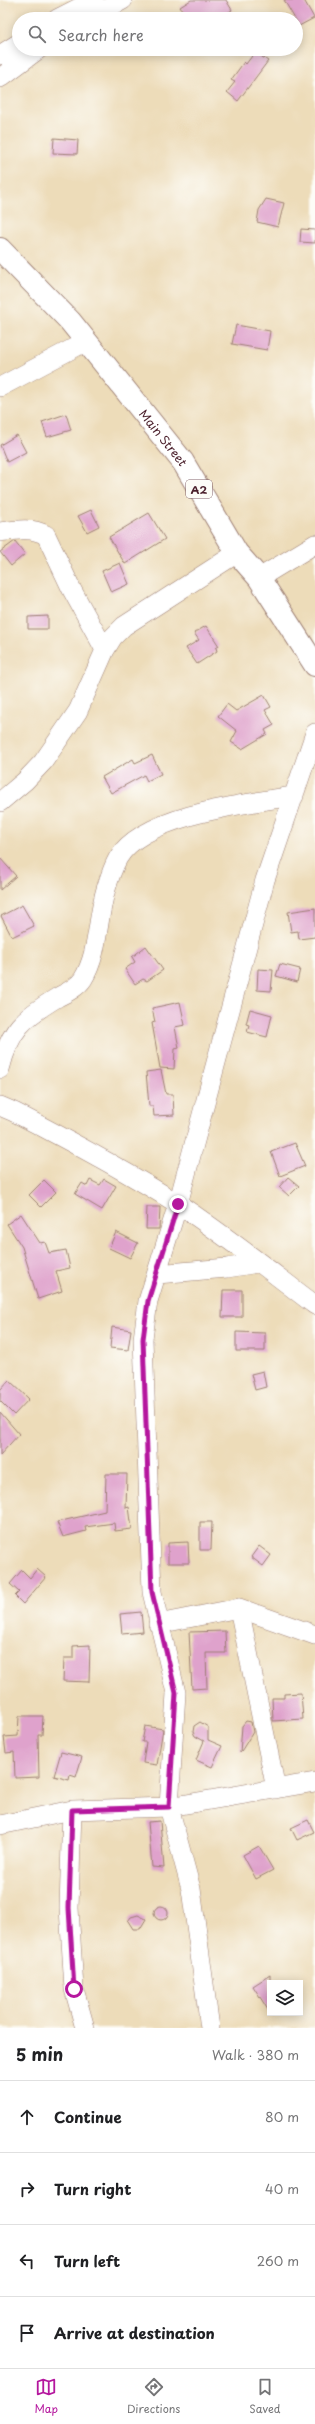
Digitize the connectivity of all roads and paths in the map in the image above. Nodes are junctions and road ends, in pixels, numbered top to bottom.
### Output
1 (94, 0) edge
2 (122, 0) edge
3 (69, 10) edge
4 (101, 12) edge
5 (12, 47) edge
6 (0, 55) edge
7 (30, 56) edge
8 (0, 78) edge
9 (0, 249) edge
10 (86, 342) junction
11 (0, 387) edge
12 (0, 532) edge
13 (315, 544) edge
14 (237, 553) junction
15 (259, 578) junction
16 (105, 650) junction
17 (315, 665) edge
18 (315, 733) edge
19 (294, 796) junction
20 (0, 802) edge
21 (0, 1069) edge
22 (0, 1106) edge
23 (178, 1204) junction
24 (258, 1263) junction
25 (157, 1274) junction
26 (315, 1304) edge
27 (239, 1608) junction
28 (158, 1624) junction
29 (315, 1635) edge
30 (315, 1782) edge
31 (276, 1788) junction
32 (169, 1807) junction
33 (72, 1810) junction
34 (0, 1824) edge
35 (85, 2028) edge
36 (210, 2028) edge

1 - 3 street
2 - 4 street
5 - 6 street
7 - 8 street
9 - 10 highway, Main Street / A2
10 - 11 street
10 - 14 highway, Main Street / A2
12 - 16 street
13 - 15 street
14 - 15 highway, Main Street / A2
14 - 16 street
15 - 17 highway, Main Street / A2
16 - 20 street
18 - 19 street
19 - 21 street
19 - 23 street
22 - 23 street
23 - 24 street
23 - 25 street
24 - 25 street
24 - 26 street
25 - 28 street
27 - 28 street
27 - 29 street
27 - 31 street
28 - 32 street
30 - 31 street
31 - 32 street
32 - 33 street
32 - 36 street
33 - 34 street
33 - 35 street

